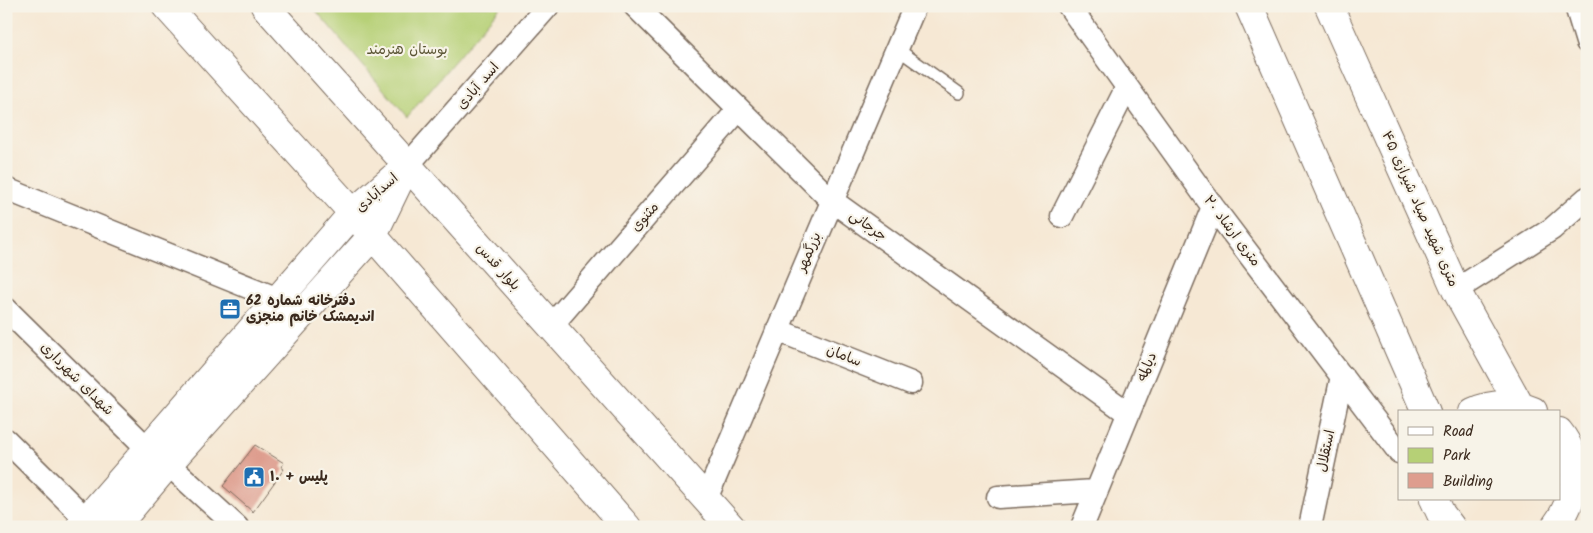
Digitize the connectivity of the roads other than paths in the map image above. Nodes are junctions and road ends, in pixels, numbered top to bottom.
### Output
1 (166, 6) edge
2 (265, 6) edge
3 (548, 6) edge
4 (636, 6) edge
5 (914, 6) edge
6 (1069, 6) edge
7 (1249, 6) edge
8 (1329, 6) edge
9 (1576, 6) edge
10 (1587, 42) edge
11 (896, 48) junction
12 (1127, 87) junction
13 (959, 93) dead end
14 (739, 109) junction
15 (407, 166) junction
16 (6, 189) edge
17 (1587, 198) edge
18 (831, 200) junction
19 (1214, 207) junction
20 (353, 213) junction
21 (1062, 216) dead end
22 (372, 235) junction
23 (1456, 290) junction
24 (278, 299) junction
25 (6, 310) edge
26 (551, 326) junction
27 (777, 330) junction
28 (1342, 376) junction
29 (911, 382) dead end
30 (1527, 409) edge
31 (1425, 410) edge
32 (1477, 410) edge
33 (1128, 413) junction
34 (1560, 434) edge
35 (6, 440) edge
36 (1398, 451) edge
37 (157, 456) junction
38 (1095, 492) junction
39 (998, 497) dead end
40 (706, 499) junction
41 (1434, 500) edge
42 (83, 523) edge
43 (115, 527) edge
44 (237, 527) edge
45 (627, 527) edge
46 (731, 527) edge
47 (1082, 527) edge
48 (1310, 527) edge
49 (1451, 527) edge
50 (1554, 527) edge

1 - 20 street
2 - 15 street, بلوار قدس
3 - 15 street, اسد آبادی
4 - 14 street, جرجانی
5 - 11 street, بزرگمهر
6 - 12 street, ۲۰ متری ارشاد
7 - 31 street
8 - 23 street, ۴۵ متری شهید صیاد شیرازی
9 - 10 street
11 - 13 lane
11 - 18 street, بزرگمهر
12 - 19 street, ۲۰ متری ارشاد
12 - 21 street
14 - 18 street, جرجانی
14 - 26 street, مثنوی
15 - 20 street, اسدآبادی
15 - 22 street, اسدآبادی
15 - 26 street, بلوار قدس
16 - 24 street
17 - 23 street
18 - 27 street, بزرگمهر
18 - 33 street, جرجانی
19 - 28 street, ۲۰ متری ارشاد
19 - 33 street, دیالمه
20 - 22 street
20 - 24 street, اسدآبادی
22 - 37 street, اسدآبادی
22 - 45 street
23 - 30 street, ۴۵ متری شهید صیاد شیرازی
24 - 37 street, اسدآبادی
25 - 37 street, شهدای شهرداری
26 - 40 street, بلوار قدس
27 - 29 street, سامان
27 - 40 street, بزرگمهر
28 - 36 street, ۲۰ متری ارشاد
28 - 48 street, استقلال
30 - 32 street
33 - 38 street, دیالمه
34 - 50 street
35 - 42 street
37 - 42 street, اسدآبادی
37 - 43 street, اسدآبادی
37 - 44 street, شهدای شهرداری
38 - 39 street
38 - 47 street, دیالمه
40 - 46 street, بلوار قدس
41 - 49 street

